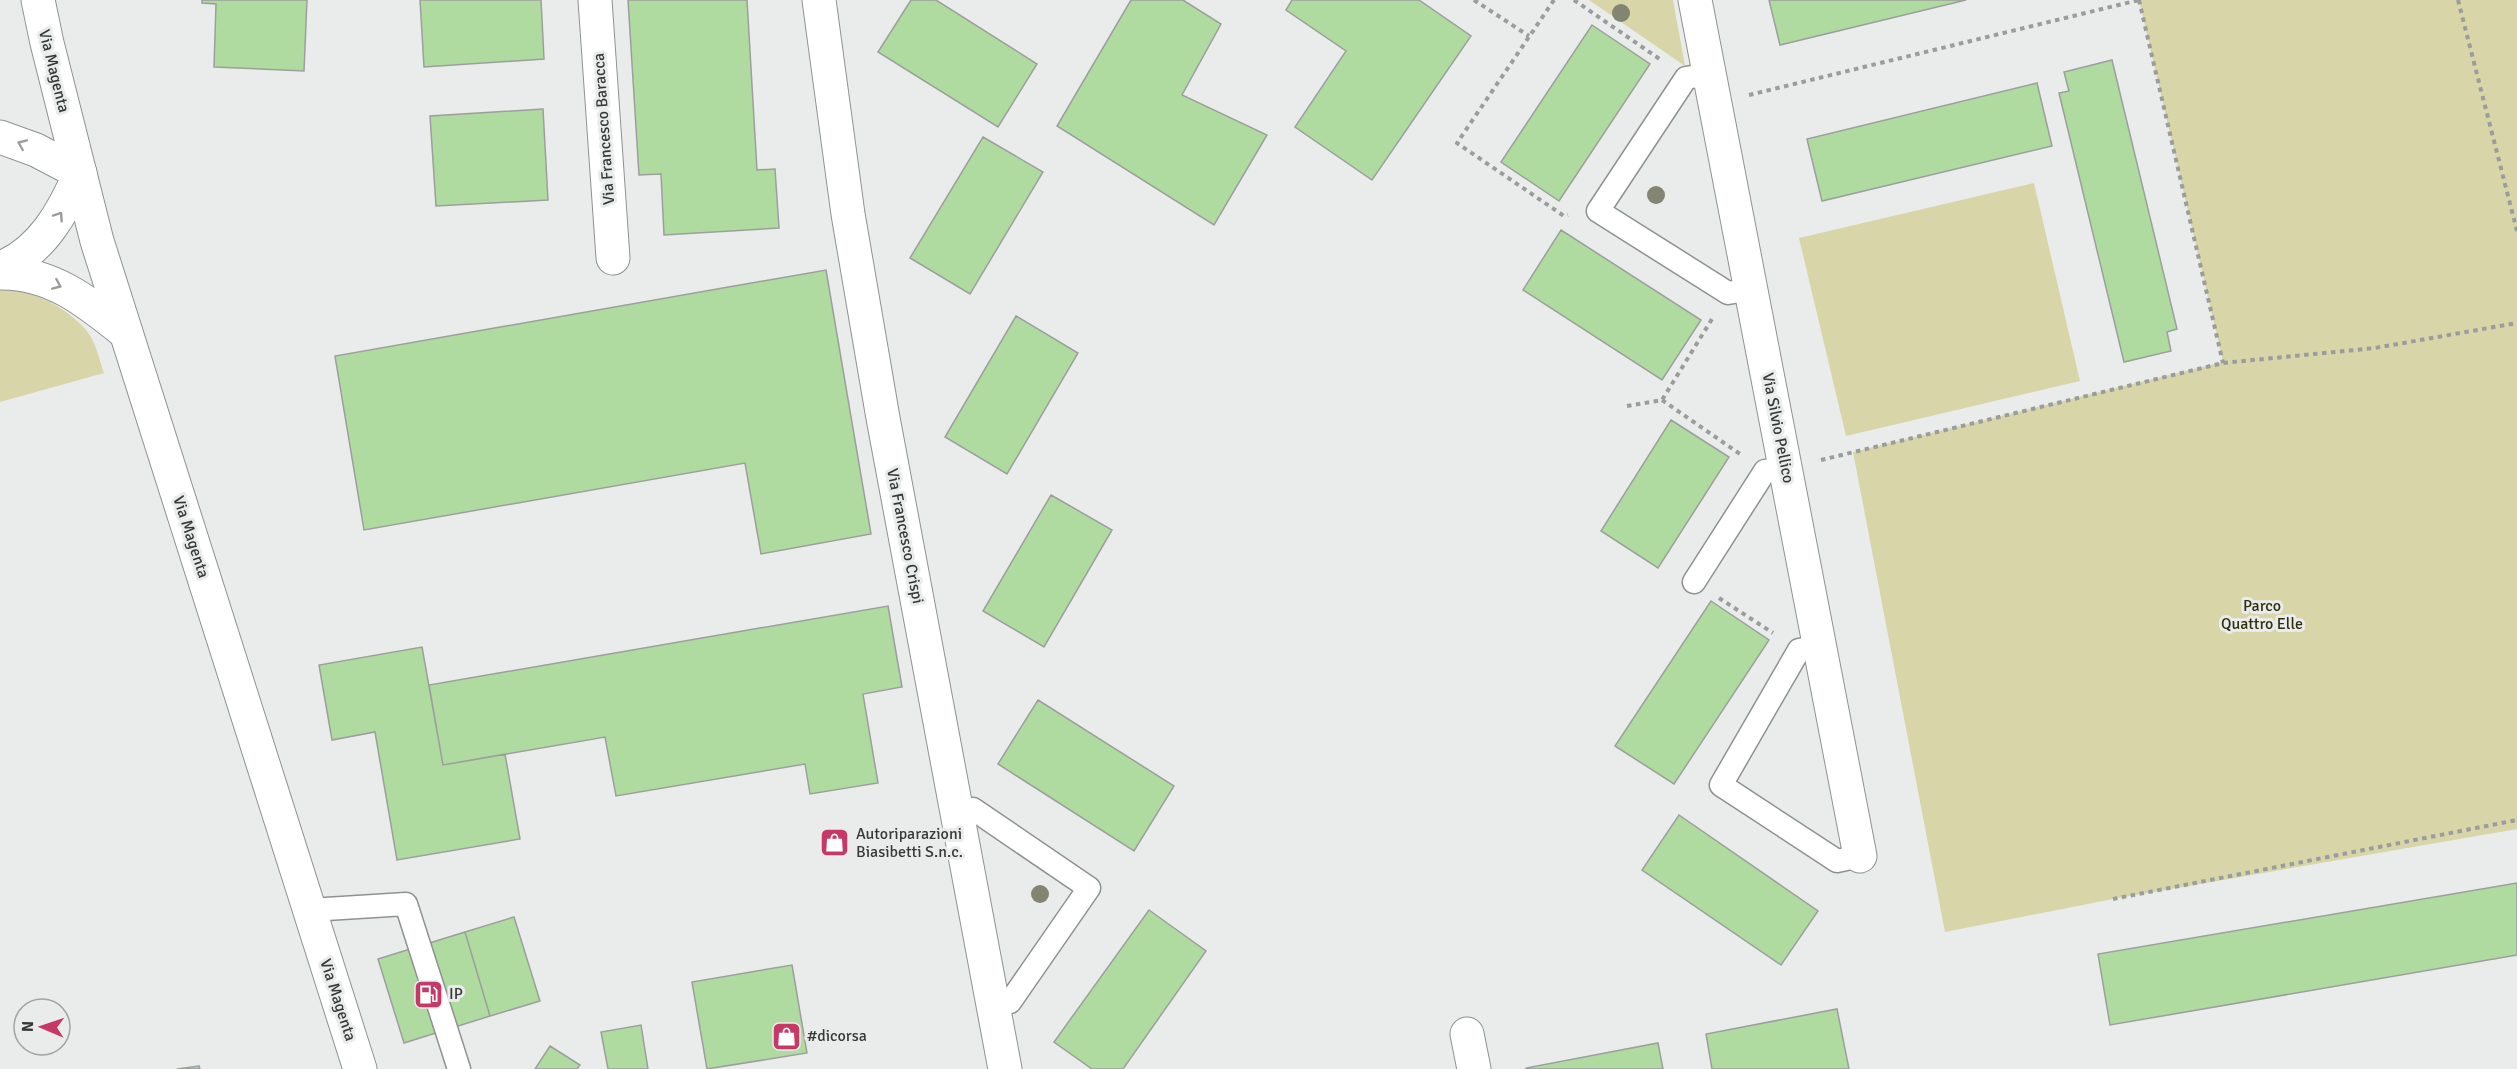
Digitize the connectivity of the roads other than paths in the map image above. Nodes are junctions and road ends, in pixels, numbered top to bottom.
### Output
1 (38, 0) edge
2 (594, 0) edge
3 (819, 0) edge
4 (1695, 0) edge
5 (1704, 85) junction
6 (0, 137) edge
7 (80, 173) junction
8 (613, 258) dead end
9 (0, 268) edge
10 (0, 273) edge
11 (1740, 291) junction
12 (126, 333) junction
13 (1775, 470) junction
14 (1694, 582) road end
15 (1809, 648) junction
16 (957, 813) junction
17 (1860, 856) joint
18 (309, 910) junction
19 (993, 1004) junction
20 (1467, 1034) dead end
21 (360, 1069) edge
22 (459, 1069) edge
23 (1005, 1069) edge
24 (1474, 1069) edge

1 - 7 street, Via Magenta
2 - 8 street, Via Francesco Baracca
3 - 16 street, Via Francesco Crispi
4 - 5 street, Via Silvio Pellico
5 - 11 street, Via Silvio Pellico
5 - 11 lane
7 -> 6 street
9 -> 7 street
7 - 12 street, Via Magenta
10 -> 12 street
11 - 13 street, Via Silvio Pellico
12 - 18 street, Via Magenta
13 - 14 lane
13 - 15 street, Via Silvio Pellico
15 - 17 street, Via Silvio Pellico
15 - 17 lane
16 - 19 street, Via Francesco Crispi
16 - 19 lane
18 - 21 street, Via Magenta
18 - 22 lane
19 - 23 street, Via Francesco Crispi
20 - 24 street

